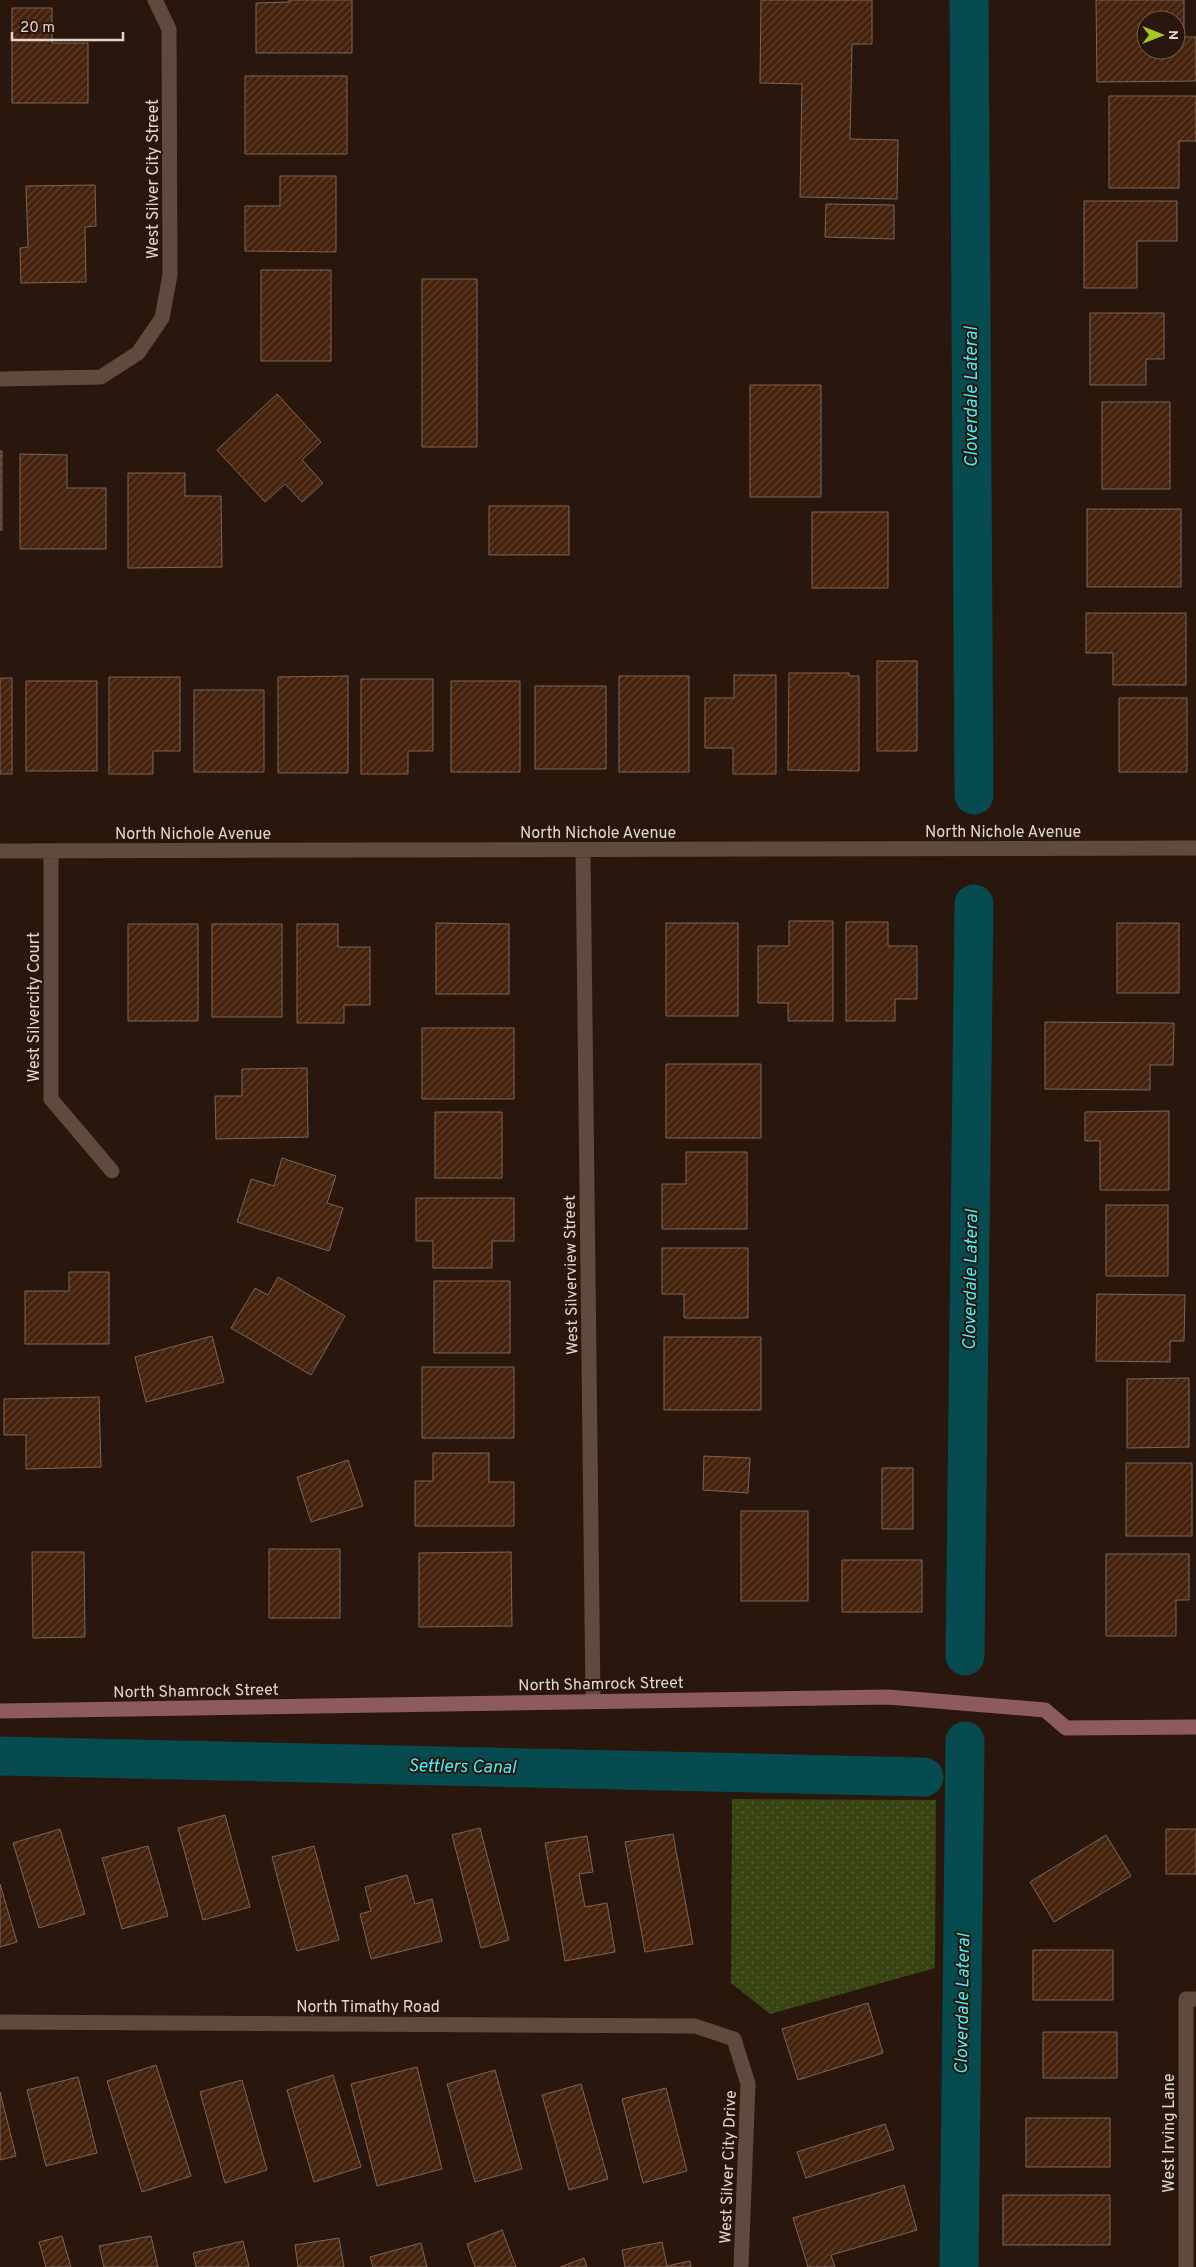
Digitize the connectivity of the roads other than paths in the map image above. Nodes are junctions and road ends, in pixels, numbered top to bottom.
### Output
1 (155, 0) edge
2 (0, 379) edge
3 (1196, 848) edge
4 (583, 850) junction
5 (51, 851) junction
6 (0, 852) edge
7 (112, 1171) dead end
8 (593, 1700) junction
9 (0, 1711) edge
10 (1196, 1727) edge
11 (1191, 1999) edge
12 (0, 2022) edge
13 (734, 2039) joint
14 (741, 2267) edge
15 (1186, 2267) edge

1 - 2 street, West Silver City Street
3 - 4 street, North Nichole Avenue
4 - 5 street, North Nichole Avenue
4 - 8 street, West Silverview Street
5 - 6 street, North Nichole Avenue
5 - 7 street, West Silvercity Court
8 - 9 street, North Shamrock Street
8 - 10 street, North Shamrock Street
11 - 15 street, West Irving Lane
12 - 13 street, North Timathy Road
13 - 14 street, West Silver City Drive

